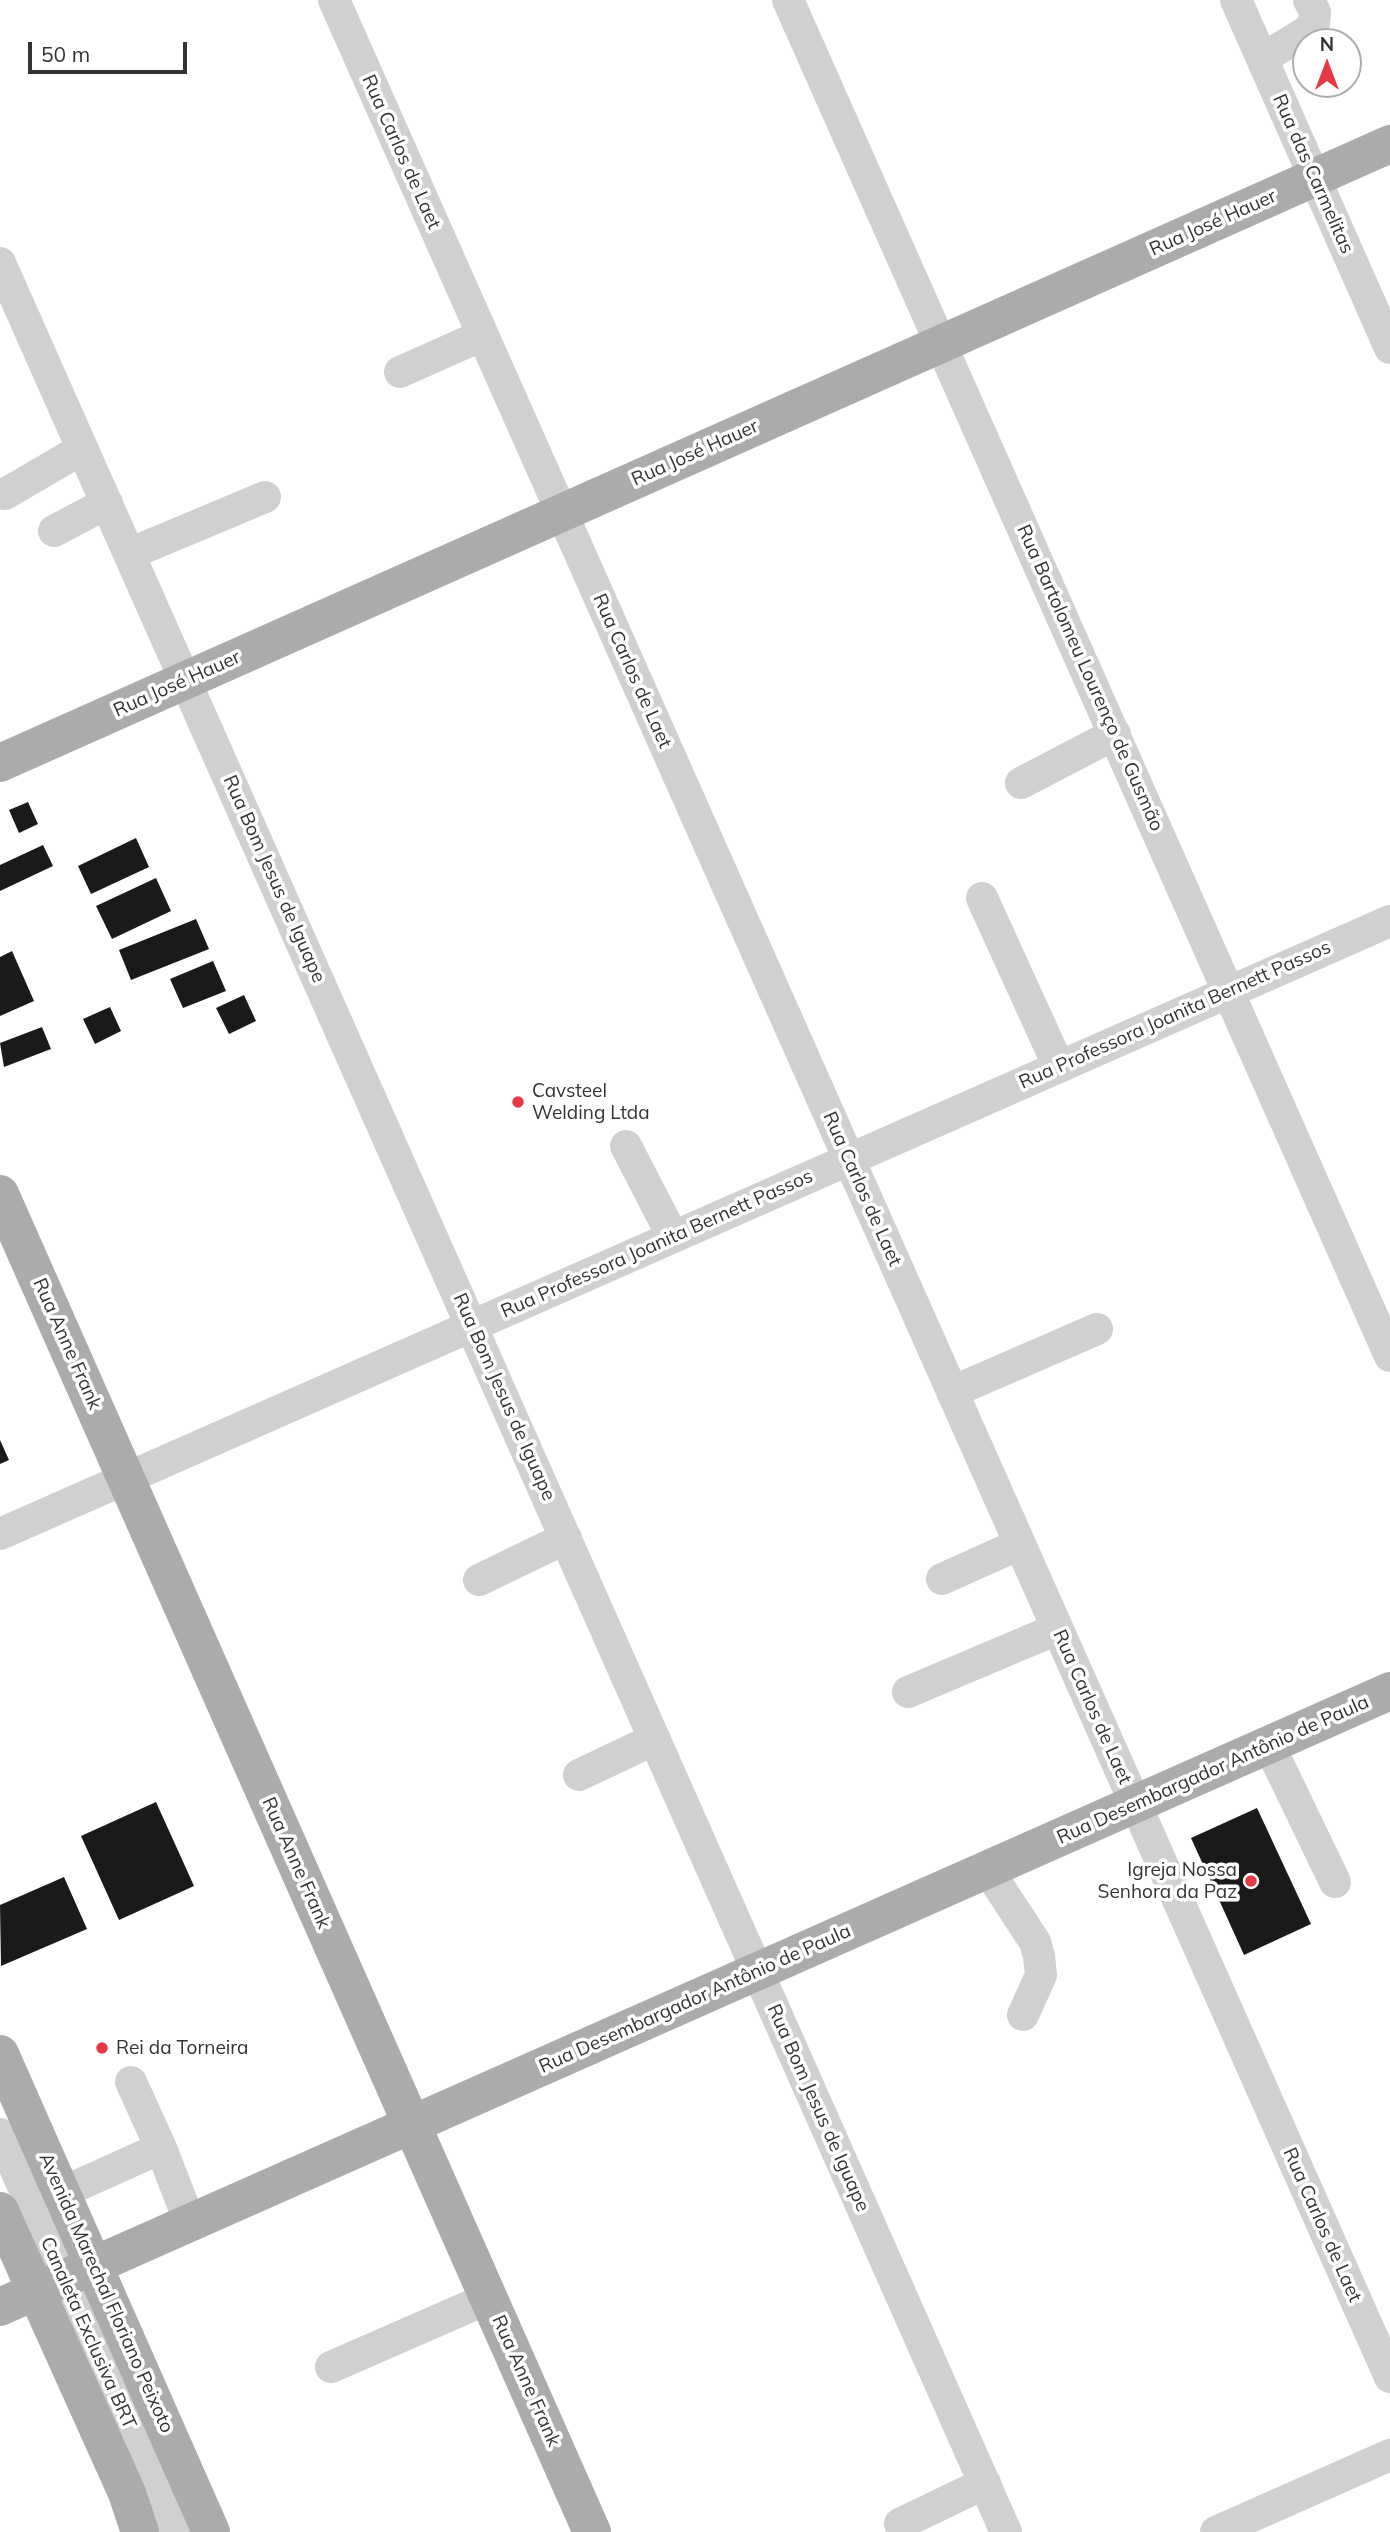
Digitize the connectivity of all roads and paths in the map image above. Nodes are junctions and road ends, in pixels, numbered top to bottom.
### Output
1 (334, 0) edge
2 (789, 0) edge
3 (1236, 0) edge
4 (1309, 0) edge
5 (1262, 59) junction
6 (1390, 144) edge
7 (1314, 177) junction
8 (0, 263) edge
9 (483, 335) junction
10 (941, 344) junction
11 (1390, 348) edge
12 (400, 372) dead end
13 (82, 449) junction
14 (5, 494) dead end
15 (265, 497) dead end
16 (107, 503) junction
17 (562, 513) junction
18 (54, 531) dead end
19 (129, 554) junction
20 (185, 680) junction
21 (1115, 734) junction
22 (0, 763) edge
23 (1021, 783) dead end
24 (982, 898) dead end
25 (1390, 920) edge
26 (1228, 992) junction
27 (1059, 1067) junction
28 (626, 1146) dead end
29 (849, 1159) junction
30 (0, 1194) edge
31 (673, 1237) junction
32 (472, 1326) junction
33 (1097, 1329) dead end
34 (1390, 1356) edge
35 (952, 1392) junction
36 (126, 1479) junction
37 (0, 1534) edge
38 (566, 1538) junction
39 (1020, 1544) junction
40 (942, 1579) dead end
41 (479, 1580) dead end
42 (1057, 1629) junction
43 (908, 1692) dead end
44 (1390, 1692) edge
45 (655, 1739) junction
46 (1269, 1745) junction
47 (579, 1775) dead end
48 (1135, 1804) junction
49 (988, 1870) junction
50 (1335, 1882) dead end
51 (758, 1971) junction
52 (1023, 2015) dead end
53 (0, 2054) edge
54 (131, 2082) dead end
55 (412, 2125) junction
56 (0, 2134) edge
57 (161, 2148) junction
58 (61, 2193) junction
59 (0, 2211) edge
60 (190, 2223) junction
61 (65, 2279) junction
62 (489, 2298) junction
63 (0, 2307) edge
64 (331, 2367) dead end
65 (1390, 2378) edge
66 (1390, 2455) edge
67 (985, 2483) junction
68 (900, 2524) dead end
69 (140, 2532) edge
70 (176, 2532) edge
71 (211, 2532) edge
72 (592, 2532) edge
73 (1006, 2532) edge
74 (1216, 2532) edge

1 - 9 street, Rua Carlos de Laet
2 - 10 street, Rua Bartolomeu Lourenço de Gusmão
3 - 5 street, Rua das Carmelitas
4 - 5 street
5 - 7 street, Rua das Carmelitas
6 - 7 main road, Rua José Hauer
7 - 10 main road, Rua José Hauer
7 - 11 street, Rua das Carmelitas
8 - 13 street, Rua Bom Jesus de Iguape
9 - 12 street
9 - 17 street, Rua Carlos de Laet
10 - 17 main road, Rua José Hauer
10 - 21 street, Rua Bartolomeu Lourenço de Gusmão
13 - 14 street
13 - 16 street, Rua Bom Jesus de Iguape
15 - 19 street
16 - 18 street
16 - 19 street, Rua Bom Jesus de Iguape
17 - 20 main road, Rua José Hauer
17 - 29 street, Rua Carlos de Laet
19 - 20 street, Rua Bom Jesus de Iguape
20 - 22 main road, Rua José Hauer
20 - 32 street, Rua Bom Jesus de Iguape
21 - 23 street
21 - 26 street, Rua Bartolomeu Lourenço de Gusmão
24 - 27 street
25 - 26 street, Rua Professora Joanita Bernett Passos
26 - 27 street, Rua Professora Joanita Bernett Passos
26 - 34 street, Rua Bartolomeu Lourenço de Gusmão
27 - 29 street, Rua Professora Joanita Bernett Passos
28 - 31 street
29 - 31 street, Rua Professora Joanita Bernett Passos
29 - 35 street, Rua Carlos de Laet
30 - 36 main road, Rua Anne Frank
31 - 32 street, Rua Professora Joanita Bernett Passos
32 - 36 street, Rua Professora Joanita Bernett Passos
32 - 38 street, Rua Bom Jesus de Iguape
33 - 35 street
35 - 39 street, Rua Carlos de Laet
36 - 37 street, Rua Professora Joanita Bernett Passos
36 - 55 main road, Rua Anne Frank
38 - 41 street
38 - 45 street, Rua Bom Jesus de Iguape
39 - 40 street
39 - 42 street, Rua Carlos de Laet
42 - 43 street
42 - 48 street, Rua Carlos de Laet
44 - 46 main road, Rua Desembargador Antônio de Paula
45 - 47 street
45 - 51 street, Rua Bom Jesus de Iguape
46 - 48 main road, Rua Desembargador Antônio de Paula
46 - 50 street
48 - 49 main road, Rua Desembargador Antônio de Paula
48 - 65 street, Rua Carlos de Laet
49 - 51 main road, Rua Desembargador Antônio de Paula
49 - 52 street
51 - 55 main road, Rua Desembargador Antônio de Paula
51 - 67 street, Rua Bom Jesus de Iguape
53 - 58 main road, Avenida Marechal Floriano Peixoto
54 - 57 street
55 - 60 main road, Rua Desembargador Antônio de Paula
55 - 62 main road, Rua Anne Frank
56 - 61 street, Canaleta Exclusiva BRT
57 - 58 street
57 - 60 street
58 - 61 main road, Avenida Marechal Floriano Peixoto
59 - 61 main road, Avenida Marechal Floriano Peixoto
60 - 61 main road, Rua Desembargador Antônio de Paula
61 - 63 main road, Rua Desembargador Antônio de Paula
61 - 69 main road, Avenida Marechal Floriano Peixoto
61 - 70 street, Canaleta Exclusiva BRT
61 - 71 main road, Avenida Marechal Floriano Peixoto
62 - 64 street
62 - 72 main road, Rua Anne Frank
66 - 74 street
67 - 68 street
67 - 73 street, Rua Bom Jesus de Iguape

